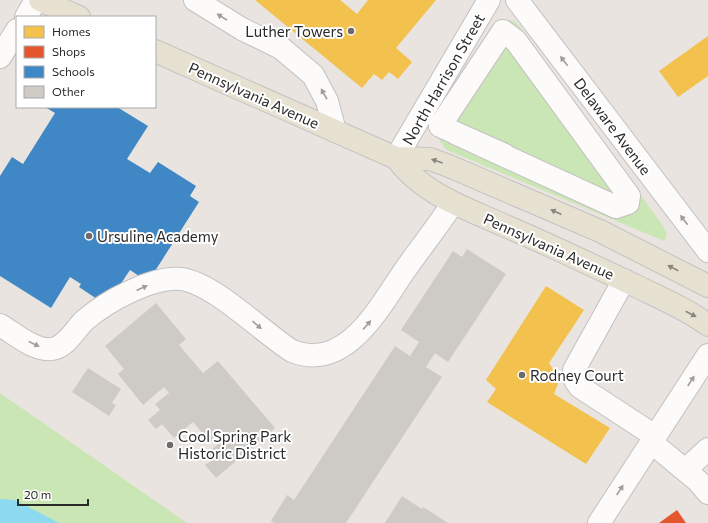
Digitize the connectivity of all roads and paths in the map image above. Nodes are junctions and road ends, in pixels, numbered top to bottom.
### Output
1 (36, 0) edge
2 (40, 0) edge
3 (195, 0) edge
4 (489, 0) edge
5 (518, 0) edge
6 (27, 16) edge
7 (77, 16) edge
8 (16, 32) edge
9 (156, 51) edge
10 (0, 57) edge
11 (335, 131) junction
12 (505, 156) joint
13 (396, 158) junction
14 (453, 202) junction
15 (708, 251) edge
16 (624, 280) junction
17 (708, 286) edge
18 (0, 325) edge
19 (708, 325) edge
20 (708, 355) edge
21 (653, 439) junction
22 (708, 449) edge
23 (685, 470) junction
24 (708, 493) edge
25 (599, 523) edge

1 - 6 street
2 - 7 main road
11 -> 3 street
4 - 13 street, North Harrison Street
15 -> 5 street, Delaware Avenue
8 - 10 street
9 - 11 main road, Pennsylvania Avenue
11 - 13 main road, Pennsylvania Avenue
12 - 12 street
13 - 14 main road, Pennsylvania Avenue
17 -> 13 main road, Pennsylvania Avenue
14 - 16 main road, Pennsylvania Avenue
18 -> 14 street
16 -> 19 main road, Pennsylvania Avenue
16 - 21 street
21 -> 20 street
21 - 23 street
25 -> 21 street
22 - 23 street
23 - 24 street

